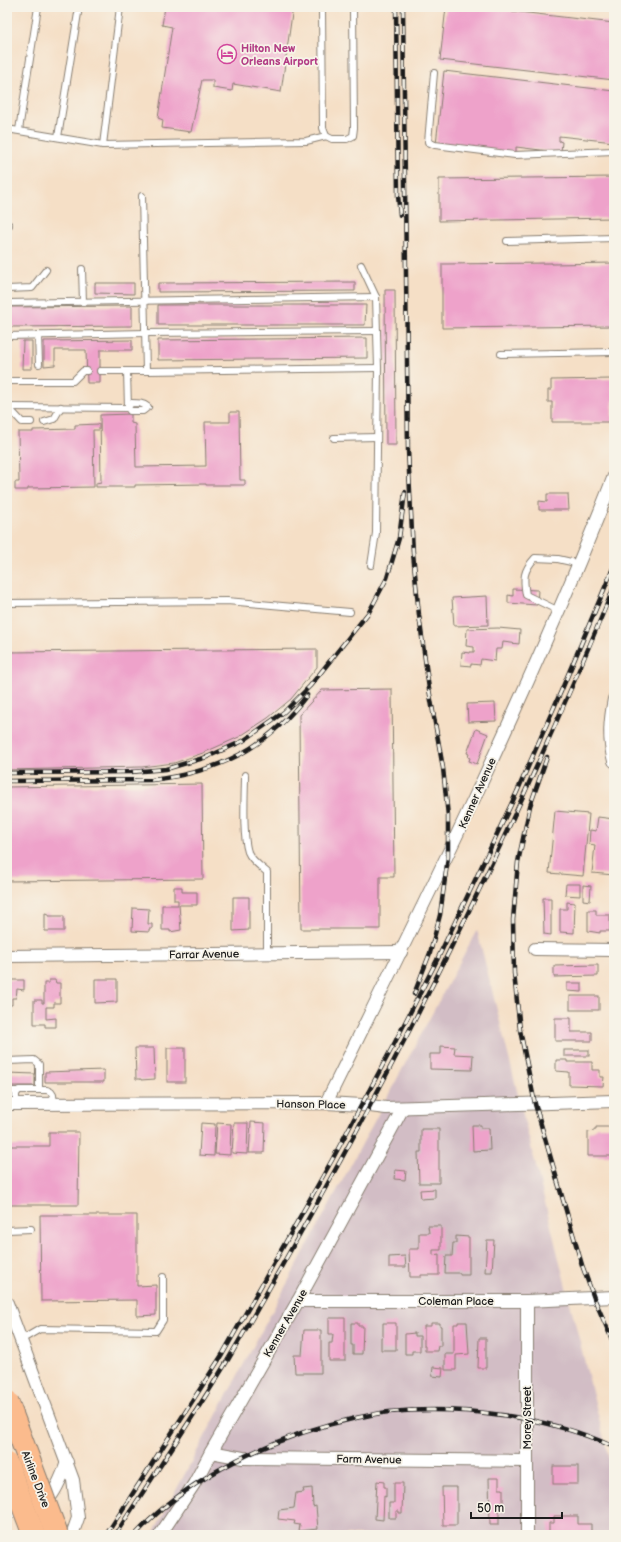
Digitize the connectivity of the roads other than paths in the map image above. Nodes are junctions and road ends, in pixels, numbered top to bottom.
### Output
1 (38, 7) edge
2 (79, 7) edge
3 (120, 7) edge
4 (322, 7) edge
5 (353, 7) edge
6 (434, 73) dead end
7 (7, 129) edge
8 (19, 130) junction
9 (326, 136) junction
10 (58, 137) junction
11 (103, 145) junction
12 (614, 151) edge
13 (142, 196) dead end
14 (614, 238) edge
15 (507, 241) dead end
16 (361, 265) dead end
17 (82, 269) dead end
18 (46, 270) dead end
19 (7, 289) edge
20 (376, 297) junction
21 (145, 301) junction
22 (83, 302) junction
23 (7, 303) edge
24 (377, 332) junction
25 (146, 333) junction
26 (38, 335) junction
27 (7, 336) edge
28 (614, 352) edge
29 (501, 354) dead end
30 (39, 364) dead end
31 (378, 368) junction
32 (87, 371) dead end
33 (100, 371) dead end
34 (127, 371) junction
35 (146, 371) junction
36 (7, 381) edge
37 (8, 407) edge
38 (61, 407) junction
39 (31, 422) dead end
40 (44, 422) dead end
41 (377, 437) junction
42 (334, 438) dead end
43 (614, 476) edge
44 (580, 564) junction
45 (371, 565) dead end
46 (7, 603) edge
47 (560, 611) junction
48 (350, 612) dead end
49 (614, 699) edge
50 (614, 761) edge
51 (245, 775) dead end
52 (535, 949) dead end
53 (614, 950) edge
54 (401, 952) junction
55 (267, 953) junction
56 (7, 956) edge
57 (7, 1062) edge
58 (39, 1090) junction
59 (7, 1091) edge
60 (17, 1092) junction
61 (614, 1101) edge
62 (326, 1103) junction
63 (11, 1104) edge
64 (54, 1104) junction
65 (403, 1108) junction
66 (30, 1229) dead end
67 (7, 1230) edge
68 (163, 1277) dead end
69 (614, 1297) edge
70 (298, 1301) junction
71 (527, 1301) junction
72 (7, 1303) edge
73 (21, 1340) junction
74 (7, 1401) edge
75 (211, 1452) junction
76 (527, 1461) junction
77 (67, 1462) junction
78 (7, 1464) edge
79 (7, 1510) edge
80 (34, 1535) edge
81 (57, 1535) edge
82 (72, 1535) edge
83 (160, 1535) edge
84 (527, 1535) edge

1 - 8 lane
2 - 10 lane
3 - 11 lane
4 - 9 lane
5 - 9 lane
6 - 12 lane
7 - 8 lane
8 - 10 lane
9 - 11 lane
10 - 11 lane
13 - 21 lane
14 - 15 lane
16 - 20 lane
17 - 22 lane
18 - 19 lane
20 - 21 lane
20 - 24 lane
21 - 22 lane
21 - 25 lane
22 - 23 lane
24 - 25 lane
24 - 31 lane
25 - 26 lane
25 - 35 lane
26 - 27 lane
26 - 30 lane
28 - 29 lane
31 - 35 lane
31 - 41 lane
32 - 36 lane
33 - 34 lane
34 - 35 lane
34 - 38 lane
37 - 38 lane
37 - 39 lane
38 - 40 lane
41 - 42 lane
41 - 45 lane
43 - 44 street, Kenner Avenue
44 - 47 street, Kenner Avenue
44 - 47 lane
46 - 48 lane
47 - 54 street, Kenner Avenue
49 - 50 street
51 - 55 lane
52 - 53 street
54 - 55 street, Farrar Avenue
54 - 62 street, Kenner Avenue
55 - 56 street, Farrar Avenue
57 - 58 lane
58 - 60 lane
58 - 64 lane
59 - 60 lane
60 - 63 lane
61 - 65 street, Hanson Place
62 - 64 street, Hanson Place
62 - 65 street, Hanson Place
63 - 64 street, Hanson Place
65 - 70 street, Kenner Avenue
66 - 67 lane
68 - 73 lane
69 - 71 street, Coleman Place
70 - 71 street, Coleman Place
70 - 75 street, Kenner Avenue
71 - 76 street, Morey Street
72 - 73 street
73 - 77 street
74 - 81 highway, Airline Drive, bridge
75 - 76 street, Farm Avenue
75 - 83 street, Kenner Avenue
76 - 84 street, Morey Street
77 - 79 street
77 - 82 street
78 - 80 highway, Airline Drive, bridge

